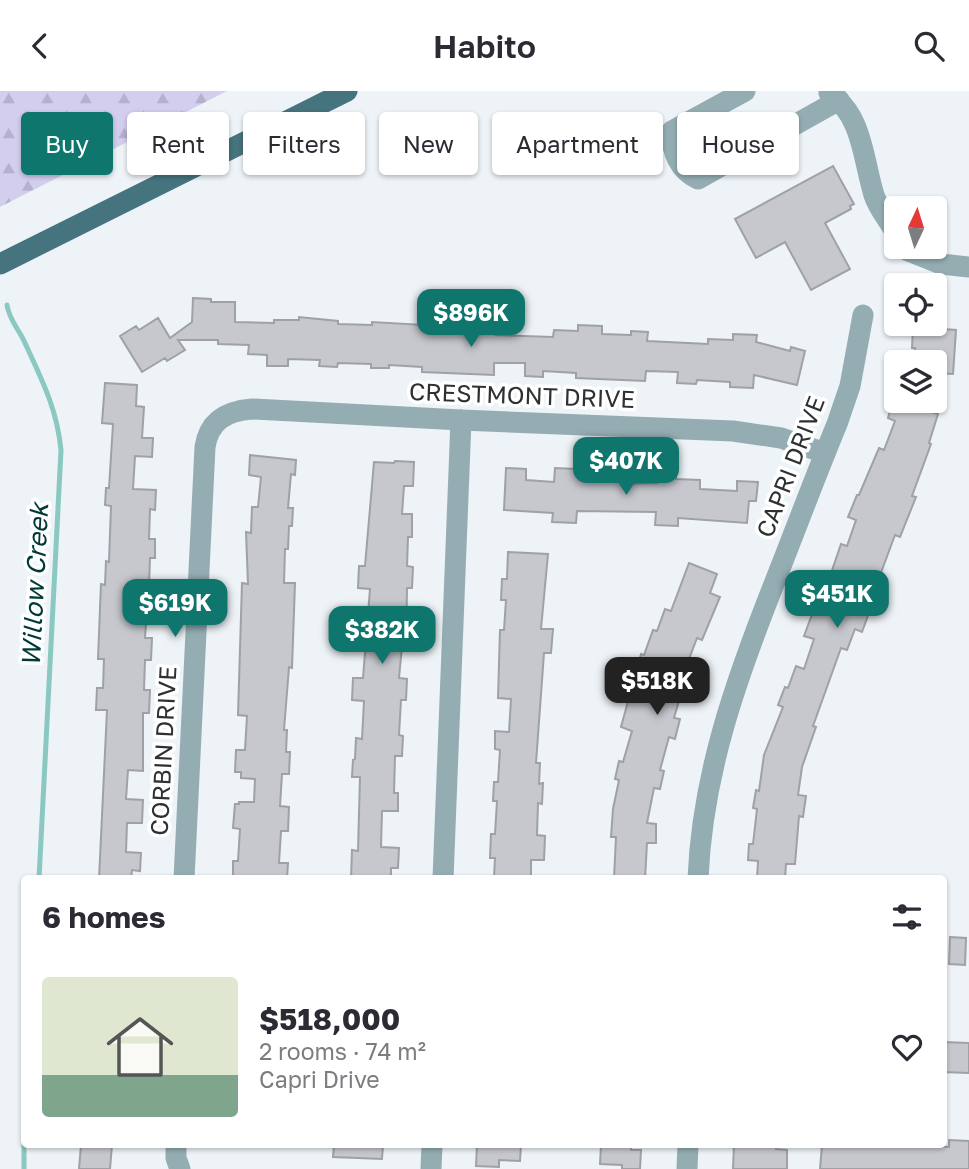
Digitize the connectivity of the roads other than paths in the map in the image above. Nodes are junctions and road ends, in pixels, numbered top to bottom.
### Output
1 (347, 91) edge
2 (745, 91) edge
3 (833, 95) edge
4 (884, 213) edge
5 (928, 259) edge
6 (0, 264) edge
7 (969, 267) edge
8 (863, 315) dead end
9 (217, 420) joint
10 (461, 420) junction
11 (825, 453) junction
12 (184, 875) edge
13 (443, 875) edge
14 (698, 875) edge
15 (176, 1148) edge
16 (432, 1148) edge
17 (688, 1148) edge
18 (180, 1169) edge
19 (431, 1169) edge
20 (687, 1169) edge

1 - 6 main road
2 - 3 street
3 - 4 street
5 - 7 street
8 - 11 street, CAPRI DRIVE
9 - 10 street, CRESTMONT DRIVE
9 - 12 street, CORBIN DRIVE
10 - 11 street, CRESTMONT DRIVE
10 - 13 street
11 - 14 street, CAPRI DRIVE
15 - 18 street
16 - 19 street
17 - 20 street

